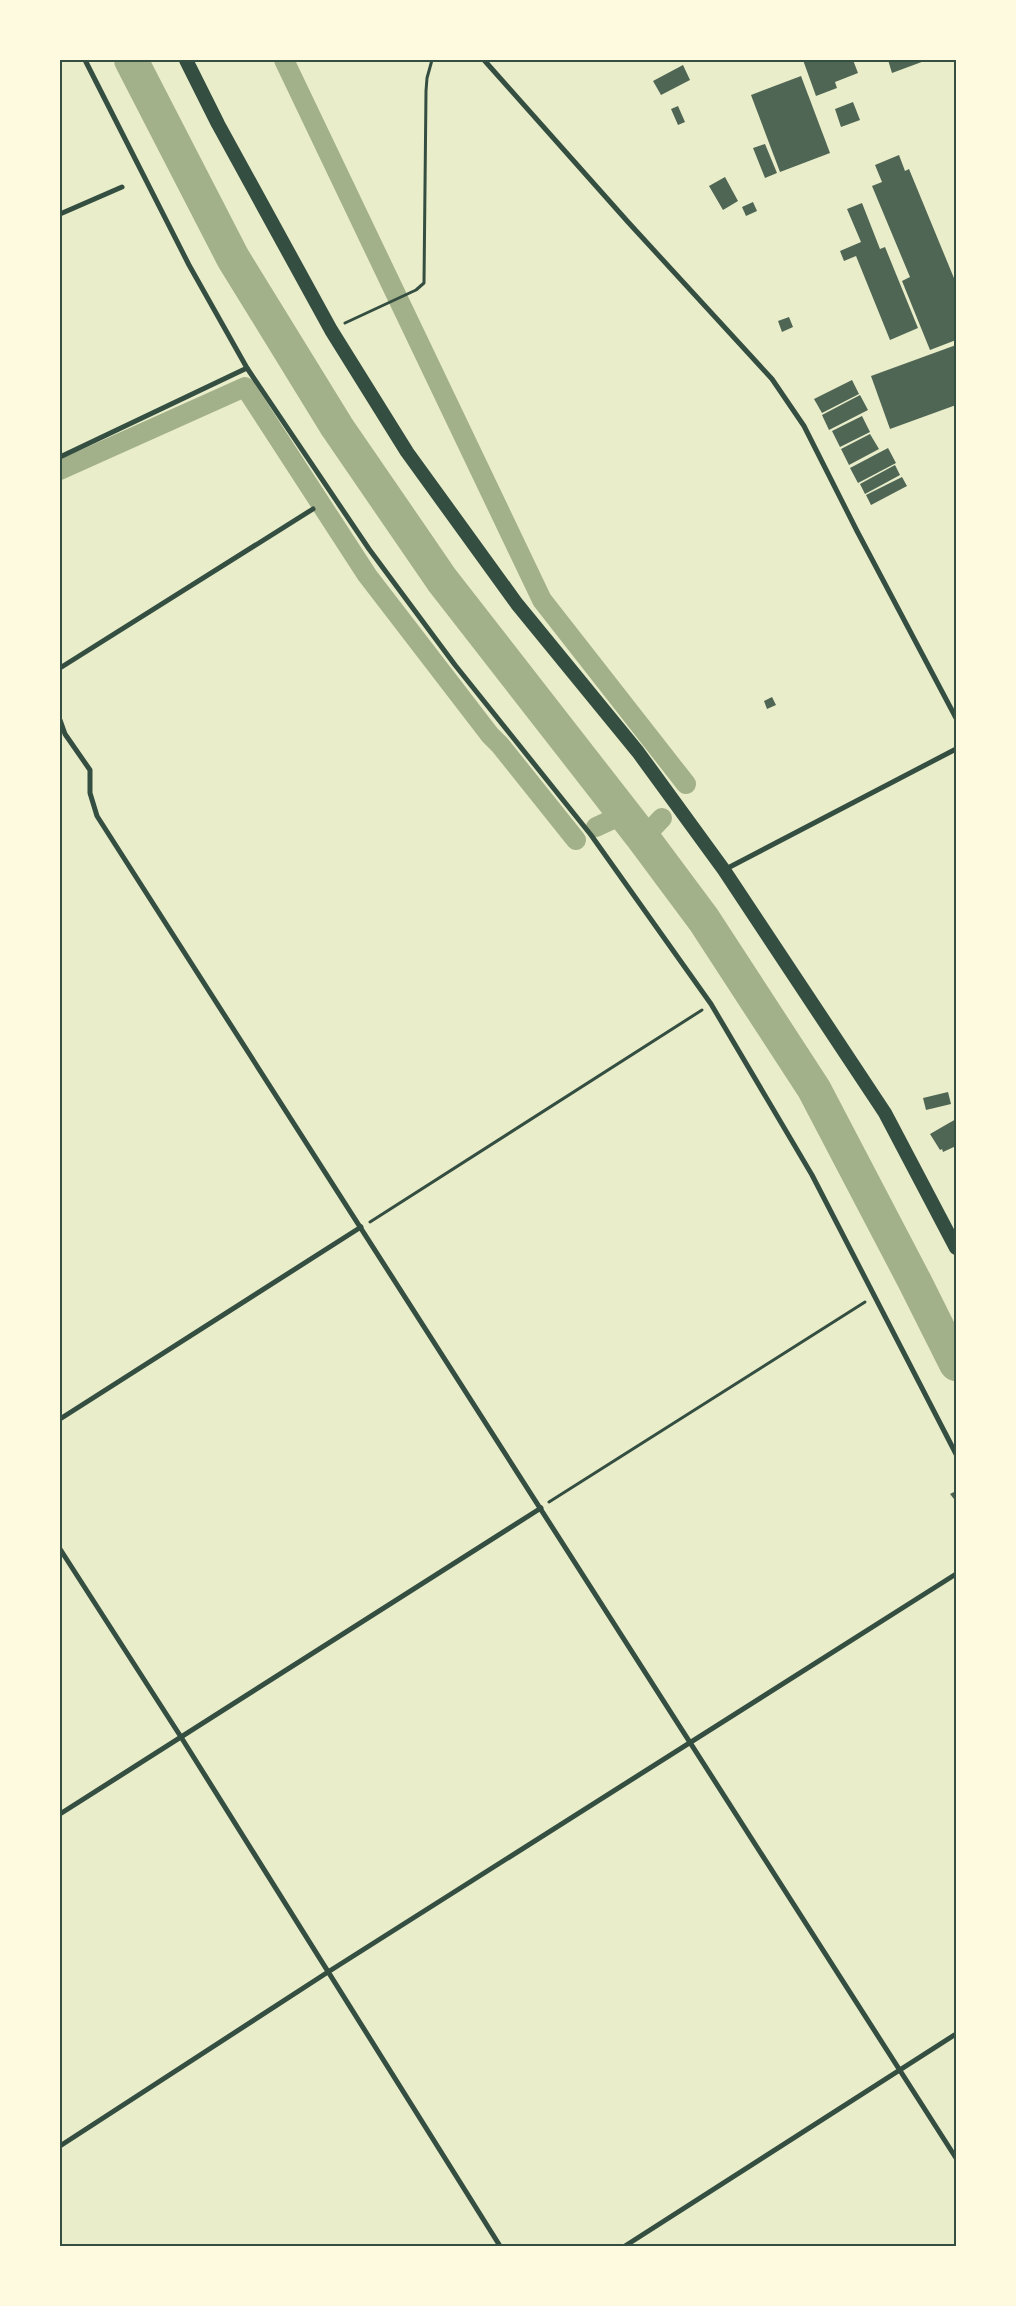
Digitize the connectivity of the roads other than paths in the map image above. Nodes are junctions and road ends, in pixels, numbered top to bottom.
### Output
1 (85, 60) edge
2 (186, 60) edge
3 (484, 60) edge
4 (122, 187) dead end
5 (60, 214) edge
6 (247, 368) junction
7 (60, 457) edge
8 (313, 509) dead end
9 (60, 668) edge
10 (956, 718) edge
11 (60, 720) edge
12 (956, 749) edge
13 (724, 870) junction
14 (361, 1227) junction
15 (956, 1248) edge
16 (60, 1419) edge
17 (956, 1454) edge
18 (541, 1508) junction
19 (60, 1549) edge
20 (956, 1574) edge
21 (181, 1737) junction
22 (690, 1743) junction
23 (60, 1814) edge
24 (328, 1972) junction
25 (956, 2034) edge
26 (900, 2070) junction
27 (60, 2146) edge
28 (956, 2158) edge
29 (500, 2246) edge
30 (625, 2246) edge

1 - 6 street
2 - 13 highway
3 - 10 street
4 - 5 street
6 - 7 street
6 - 17 street
8 - 9 street
11 - 14 street
12 - 13 street
13 - 15 highway
14 - 16 street
14 - 18 street
18 - 21 street
18 - 22 street
19 - 21 street
20 - 22 street
21 - 23 street
21 - 24 street
22 - 24 street
22 - 26 street
24 - 27 street
24 - 29 street
25 - 26 street
26 - 28 street
26 - 30 street

